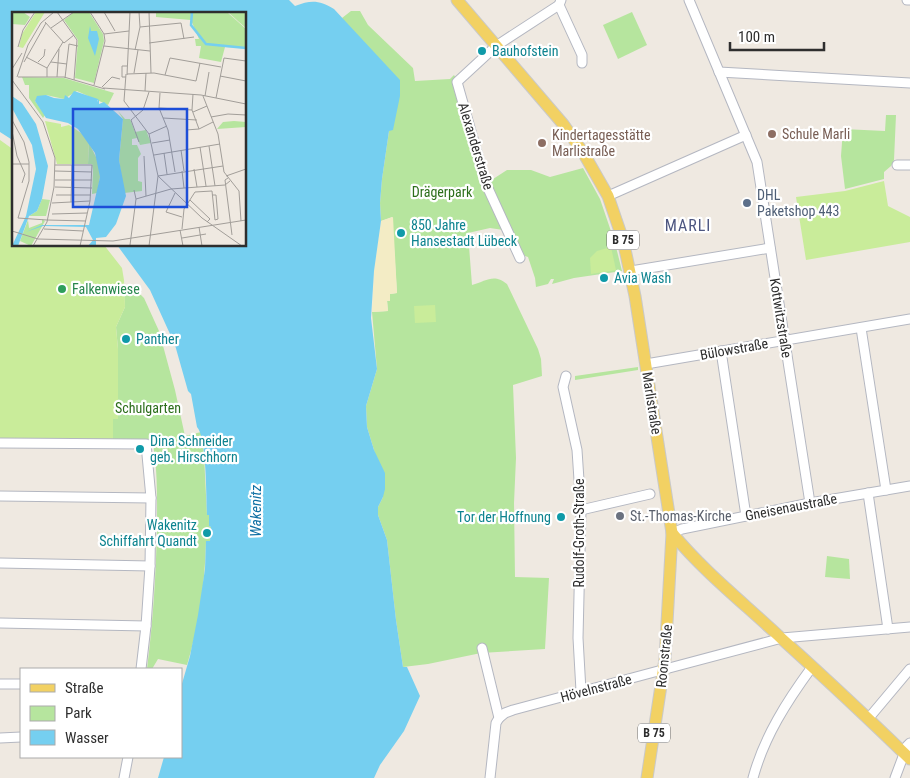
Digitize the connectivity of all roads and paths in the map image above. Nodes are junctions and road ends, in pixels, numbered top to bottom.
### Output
1 (456, 0) edge
2 (689, 0) edge
3 (560, 3) edge
4 (496, 46) junction
5 (582, 63) dead end
6 (720, 72) junction
7 (910, 83) edge
8 (746, 135) junction
9 (910, 165) edge
10 (897, 166) dead end
11 (608, 196) junction
12 (770, 248) junction
13 (520, 258) dead end
14 (631, 271) junction
15 (910, 319) edge
16 (861, 328) junction
17 (784, 340) junction
18 (722, 351) junction
19 (646, 364) junction
20 (566, 376) dead end
21 (0, 443) edge
22 (910, 486) edge
23 (886, 490) junction
24 (868, 493) junction
25 (650, 494) dead end
26 (0, 496) edge
27 (151, 498) junction
28 (810, 504) junction
29 (581, 510) junction
30 (746, 516) junction
31 (672, 534) junction
32 (0, 563) edge
33 (150, 566) junction
34 (0, 623) edge
35 (146, 626) junction
36 (910, 627) edge
37 (888, 629) junction
38 (782, 638) junction
39 (482, 648) dead end
40 (812, 667) junction
41 (141, 668) edge
42 (664, 669) junction
43 (910, 669) edge
44 (0, 684) edge
45 (20, 684) edge
46 (581, 691) junction
47 (499, 718) junction
48 (868, 719) junction
49 (20, 737) edge
50 (0, 738) edge
51 (908, 752) edge
52 (128, 758) edge
53 (124, 778) edge
54 (490, 778) edge
55 (648, 778) edge
56 (753, 778) edge
57 (895, 778) edge

1 - 4 main road, Marlistraße / B 75
2 - 6 street, Kottwitzstraße
3 - 4 street
3 - 5 street
4 - 11 main road, Marlistraße / B 75
4 - 13 street, Alexanderstraße
6 - 7 street
6 - 8 street, Kottwitzstraße
8 - 11 street
8 - 12 street, Kottwitzstraße
9 - 10 street
11 - 14 main road, Marlistraße / B 75
12 - 14 street
12 - 17 street, Kottwitzstraße
14 - 19 main road, Marlistraße / B 75
15 - 16 street, Bülowstraße
16 - 17 street, Bülowstraße
16 - 23 street
17 - 18 street, Bülowstraße
17 - 28 street, Kottwitzstraße
18 - 19 street, Bülowstraße
18 - 30 street
19 - 31 main road, Marlistraße / B 75
20 - 29 street, Rudolf-Groth-Straße
21 - 27 street
22 - 23 street, Gneisenaustraße
23 - 24 street, Gneisenaustraße
24 - 28 street, Gneisenaustraße
24 - 37 street
25 - 29 street
26 - 27 street
27 - 33 street
28 - 30 street, Gneisenaustraße
29 - 46 street, Rudolf-Groth-Straße
30 - 31 street, Gneisenaustraße
31 - 38 main road
31 - 42 main road, Roonstraße / B 75
32 - 33 street
33 - 35 street
34 - 35 street
35 - 41 street
36 - 37 street, Hövelnstraße
37 - 38 street, Hövelnstraße
38 - 40 main road
38 - 42 street, Hövelnstraße
39 - 47 street
40 - 48 main road
40 - 56 street
42 - 46 street, Hövelnstraße
42 - 55 main road, Roonstraße / B 75
43 - 48 street
44 - 45 street
46 - 47 street, Hövelnstraße
47 - 54 street
48 - 51 main road
49 - 50 street
51 - 57 street
52 - 53 street

